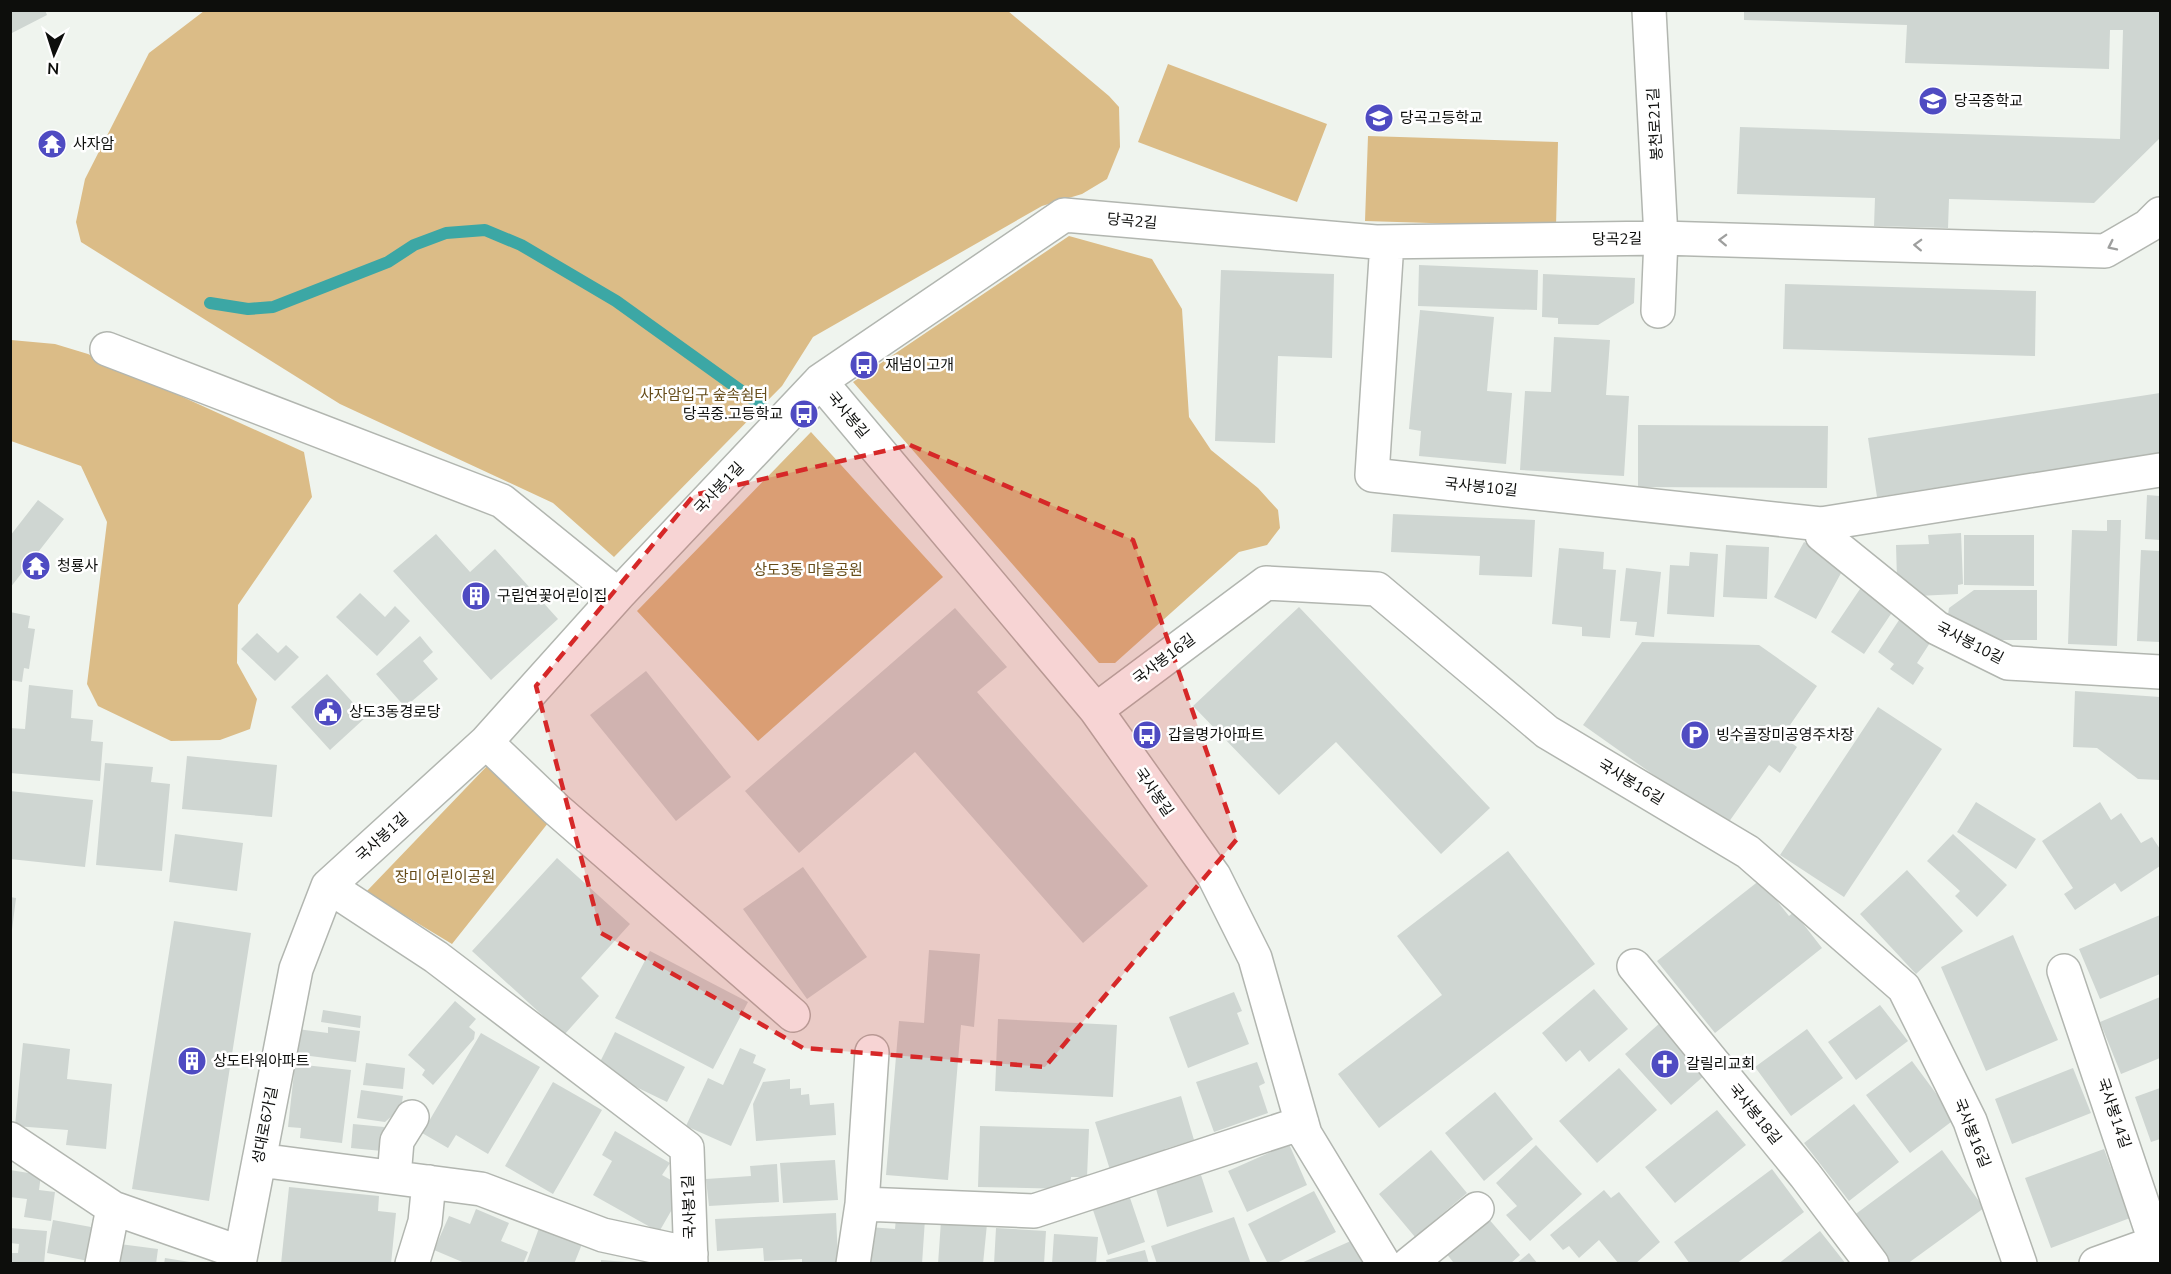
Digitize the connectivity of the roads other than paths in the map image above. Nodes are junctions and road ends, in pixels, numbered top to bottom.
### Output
1 (1649, 10) edge
2 (2160, 214) edge
3 (1064, 215) joint
4 (1661, 238) junction
5 (1388, 242) junction
6 (1658, 311) dead end
7 (107, 349) dead end
8 (820, 381) junction
9 (2160, 470) edge
10 (1821, 524) junction
11 (618, 595) junction
12 (2160, 672) edge
13 (1096, 710) junction
14 (486, 742) junction
15 (328, 886) junction
16 (1634, 966) dead end
17 (2064, 971) dead end
18 (793, 1015) dead end
19 (872, 1052) dead end
20 (412, 1118) dead end
21 (1302, 1123) junction
22 (10, 1139) edge
23 (259, 1160) junction
24 (394, 1177) junction
25 (429, 1182) junction
26 (862, 1204) junction
27 (113, 1208) junction
28 (1477, 1209) dead end
29 (2159, 1247) edge
30 (240, 1258) edge
31 (691, 1259) edge
32 (102, 1263) edge
33 (412, 1263) edge
34 (854, 1263) edge
35 (1384, 1263) edge
36 (1409, 1263) edge
37 (1872, 1263) edge
38 (2020, 1263) edge
39 (2096, 1263) edge

1 - 4 street, 봉천로21길
2 -> 4 street, 당곡2길
3 - 5 street, 당곡2길
3 - 8 street, 국사봉1길
4 - 5 street, 당곡2길
4 - 6 street, 봉천로21길
5 - 10 street, 국사봉10길
7 - 11 street
8 - 11 street, 국사봉1길
8 - 13 street, 국사봉길
9 - 10 street, 국사봉10길
10 - 12 street, 국사봉10길
11 - 14 street, 국사봉1길
13 - 21 street, 국사봉길
13 - 38 street, 국사봉16길
14 - 15 street, 국사봉1길
14 - 18 street
15 - 23 street, 성대로6가길
15 - 31 street, 국사봉1길
16 - 37 street, 국사봉18길
17 - 29 street, 국사봉14길
19 - 26 street
20 - 24 street
21 - 26 street
21 - 35 street, 국사봉길
22 - 27 street
23 - 24 street
23 - 30 street, 성대로6가길
24 - 25 street
25 - 31 street
25 - 33 street
26 - 34 street
27 - 30 street
27 - 32 street
28 - 36 street
29 - 39 street

